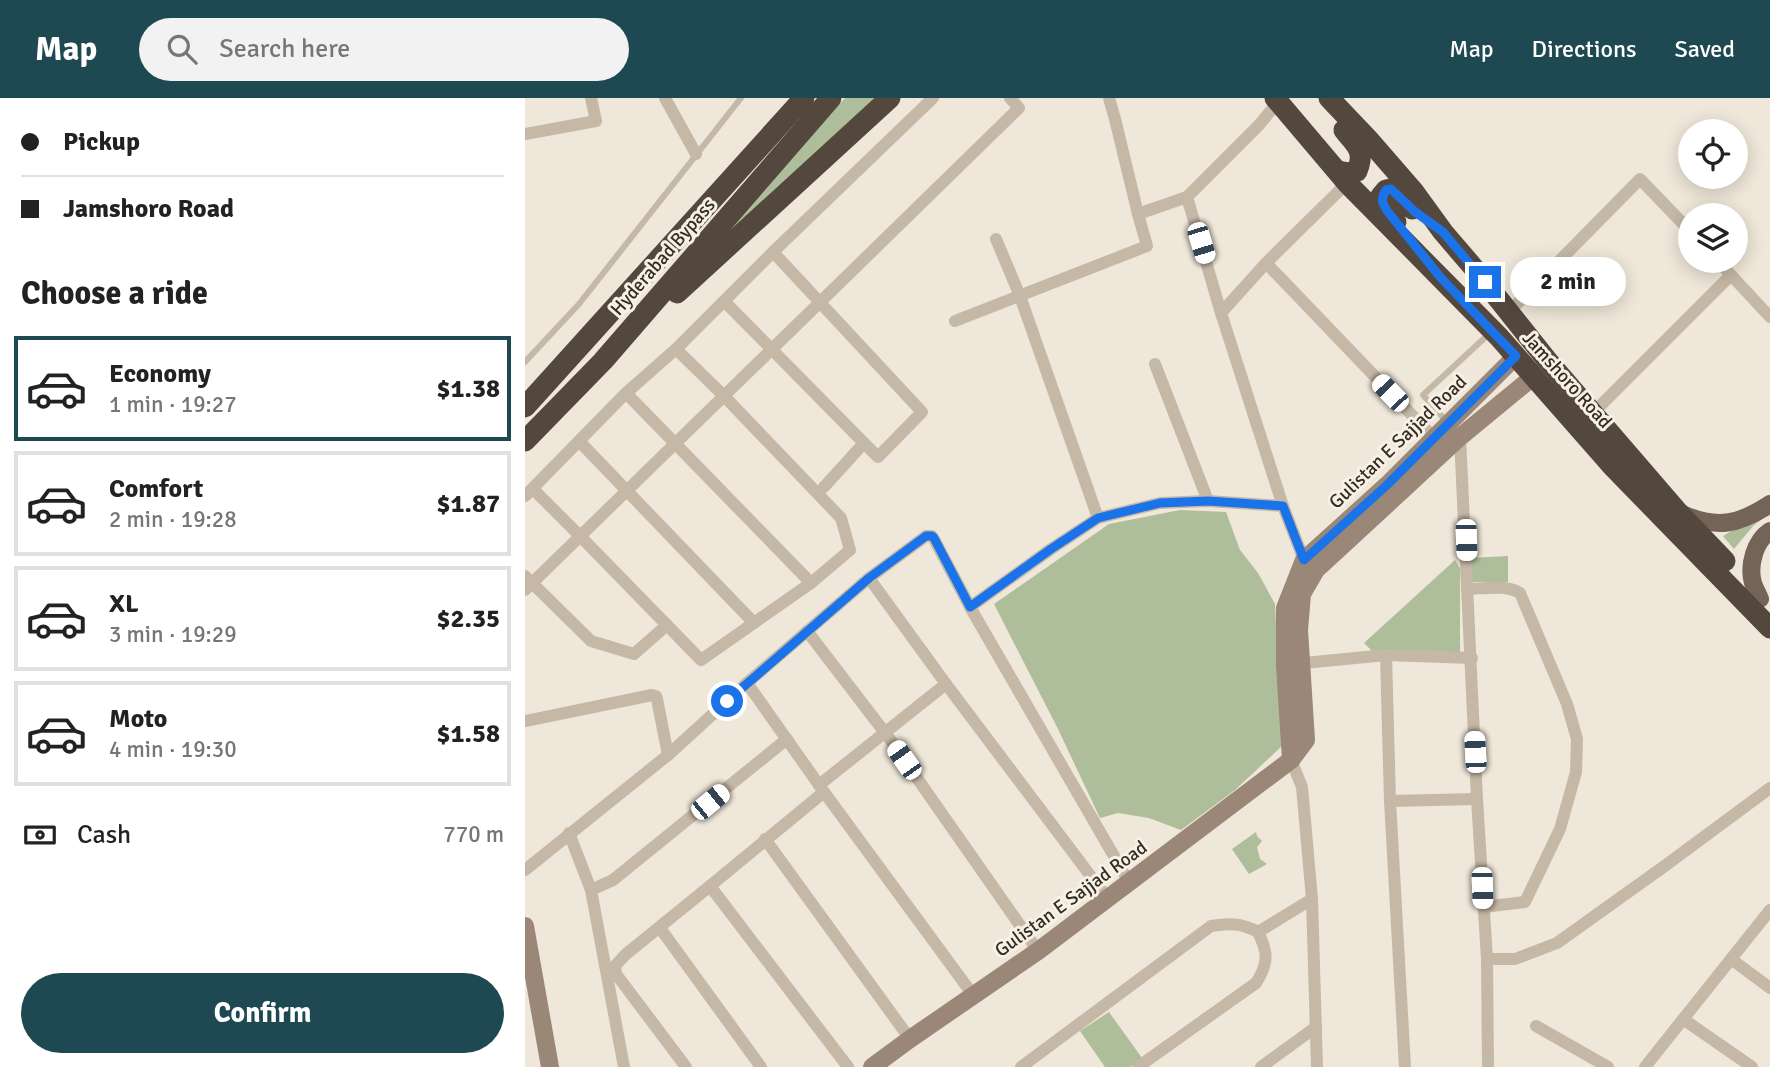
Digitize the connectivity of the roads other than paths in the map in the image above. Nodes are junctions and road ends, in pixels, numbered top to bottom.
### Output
1 (591, 98) edge
2 (665, 98) edge
3 (741, 98) edge
4 (804, 98) edge
5 (831, 98) edge
6 (890, 98) edge
7 (933, 98) edge
8 (1010, 98) edge
9 (1109, 98) edge
10 (1319, 98) edge
11 (1329, 98) edge
12 (1277, 100) edge
13 (525, 134) edge
14 (696, 155) junction
15 (1342, 177) junction
16 (1187, 197) junction
17 (1138, 214) junction
18 (1678, 218) edge
19 (1443, 232) junction
20 (996, 239) dead end
21 (773, 253) junction
22 (1266, 263) junction
23 (1731, 275) joint
24 (1441, 278) junction
25 (1020, 296) junction
26 (724, 301) junction
27 (820, 302) junction
28 (1509, 312) junction
29 (1221, 313) junction
30 (1770, 317) edge
31 (955, 321) dead end
32 (1492, 331) junction
33 (676, 348) junction
34 (772, 348) junction
35 (1516, 356) junction
36 (603, 361) junction
37 (525, 362) edge
38 (1155, 364) dead end
39 (1534, 376) junction
40 (626, 393) junction
41 (724, 396) junction
42 (525, 407) edge
43 (1593, 413) junction
44 (1455, 430) junction
45 (1434, 438) junction
46 (525, 441) edge
47 (579, 441) junction
48 (676, 443) junction
49 (864, 443) junction
50 (824, 487) dead end
51 (627, 490) junction
52 (529, 493) edge
53 (1208, 501) junction
54 (1770, 504) edge
55 (1283, 506) junction
56 (1678, 512) junction
57 (1098, 518) junction
58 (1770, 531) edge
59 (580, 536) junction
60 (1304, 560) junction
61 (869, 578) junction
62 (527, 583) edge
63 (811, 583) junction
64 (1467, 589) junction
65 (1765, 604) edge
66 (970, 607) junction
67 (754, 623) junction
68 (667, 625) junction
69 (1770, 628) edge
70 (807, 631) junction
71 (1386, 655) junction
72 (1472, 658) junction
73 (1293, 664) junction
74 (747, 683) junction
75 (946, 684) junction
76 (525, 721) edge
77 (884, 732) junction
78 (787, 739) junction
79 (668, 755) junction
80 (1291, 760) junction
81 (1770, 788) edge
82 (822, 789) junction
83 (1477, 799) junction
84 (1390, 801) junction
85 (569, 834) junction
86 (765, 839) junction
87 (525, 870) edge
88 (1129, 883) junction
89 (710, 886) junction
90 (591, 890) junction
91 (1108, 899) junction
92 (1312, 899) junction
93 (1483, 907) junction
94 (1770, 910) edge
95 (525, 926) edge
96 (660, 928) junction
97 (1258, 932) junction
98 (1038, 951) junction
99 (1487, 959) junction
100 (1731, 959) junction
101 (1770, 988) edge
102 (973, 995) junction
103 (1683, 1019) junction
104 (1536, 1026) dead end
105 (1316, 1027) junction
106 (910, 1039) junction
107 (550, 1067) edge
108 (624, 1067) edge
109 (686, 1067) edge
110 (761, 1067) edge
111 (848, 1067) edge
112 (872, 1067) edge
113 (1021, 1067) edge
114 (1138, 1067) edge
115 (1261, 1067) edge
116 (1317, 1067) edge
117 (1405, 1067) edge
118 (1488, 1067) edge
119 (1608, 1067) edge
120 (1645, 1067) edge
121 (1752, 1067) edge

1 - 13 street
2 - 14 street
3 - 14 lane
4 - 42 highway, Hyderabad Bypass
5 - 36 highway, Hyderabad Bypass
6 - 36 highway
7 - 21 street
8 - 27 street
9 - 17 street
10 - 15 highway
11 - 19 highway, Jamshoro Road
12 - 15 highway, Jamshoro Road
12 - 16 street
14 - 37 lane
15 - 22 street
15 - 24 highway, Jamshoro Road
16 - 17 street
16 - 29 street
17 - 25 street
18 - 28 street
19 - 24 highway
19 - 28 highway, Jamshoro Road
20 - 25 street
21 - 26 street
21 - 27 street
22 - 29 street
22 - 45 street
23 - 30 street
23 - 43 street
24 - 32 highway, Jamshoro Road
25 - 31 street
25 - 57 street
26 - 33 street
26 - 34 street
27 - 34 street
27 - 49 street
28 - 43 highway, Jamshoro Road
29 - 55 street
32 - 35 highway, Jamshoro Road
32 - 44 lane
33 - 40 street
33 - 41 street
34 - 41 street
34 - 49 street
35 - 39 highway, Jamshoro Road
35 - 44 street, Gulistan E Sajjad Road
36 - 46 highway, Hyderabad Bypass
38 - 53 street
39 - 44 street, Gulistan E Sajjad Road
39 - 69 highway, Jamshoro Road
40 - 47 street
40 - 48 street
41 - 48 street
41 - 63 street
43 - 56 highway, Jamshoro Road
44 - 45 street, Gulistan E Sajjad Road
44 - 64 street
44 - 73 street, Gulistan E Sajjad Road
45 - 60 street, Gulistan E Sajjad Road
47 - 51 street
47 - 52 street
48 - 51 street
48 - 63 street
49 - 50 street
51 - 59 street
51 - 67 street
52 - 59 street
53 - 55 street
53 - 57 street
54 - 56 main road
55 - 60 street
56 - 65 highway, Jamshoro Road
57 - 66 street
58 - 65 main road
59 - 62 street
59 - 68 street
60 - 73 street, Gulistan E Sajjad Road
61 - 66 street
61 - 70 street
61 - 75 street
62 - 68 street
63 - 67 street
64 - 72 street
64 - 93 street
66 - 88 street
67 - 68 street
70 - 74 street
70 - 77 street
71 - 72 street
71 - 73 street
71 - 84 street
72 - 83 street
73 - 80 street, Gulistan E Sajjad Road
74 - 78 street
74 - 79 street
75 - 77 street
75 - 91 street
76 - 79 street
77 - 82 street
77 - 98 street
78 - 82 street
78 - 90 street
79 - 85 street
80 - 88 street, Gulistan E Sajjad Road
80 - 92 street
81 - 99 street
82 - 86 street
82 - 102 street
83 - 84 street
83 - 93 street
84 - 117 street
85 - 87 street
85 - 90 street
86 - 89 street
86 - 106 street
88 - 91 street, Gulistan E Sajjad Road
89 - 96 street
89 - 111 street
90 - 108 street
91 - 98 street, Gulistan E Sajjad Road
92 - 97 street
92 - 105 street
93 - 99 street
94 - 100 street
95 - 107 street
96 - 109 street
96 - 110 street
97 - 113 street
97 - 114 street
98 - 102 street, Gulistan E Sajjad Road
99 - 118 street
100 - 101 street
100 - 103 street
102 - 106 street, Gulistan E Sajjad Road
103 - 120 street
103 - 121 street
104 - 119 street
105 - 115 street
105 - 116 street
106 - 112 street, Gulistan E Sajjad Road

